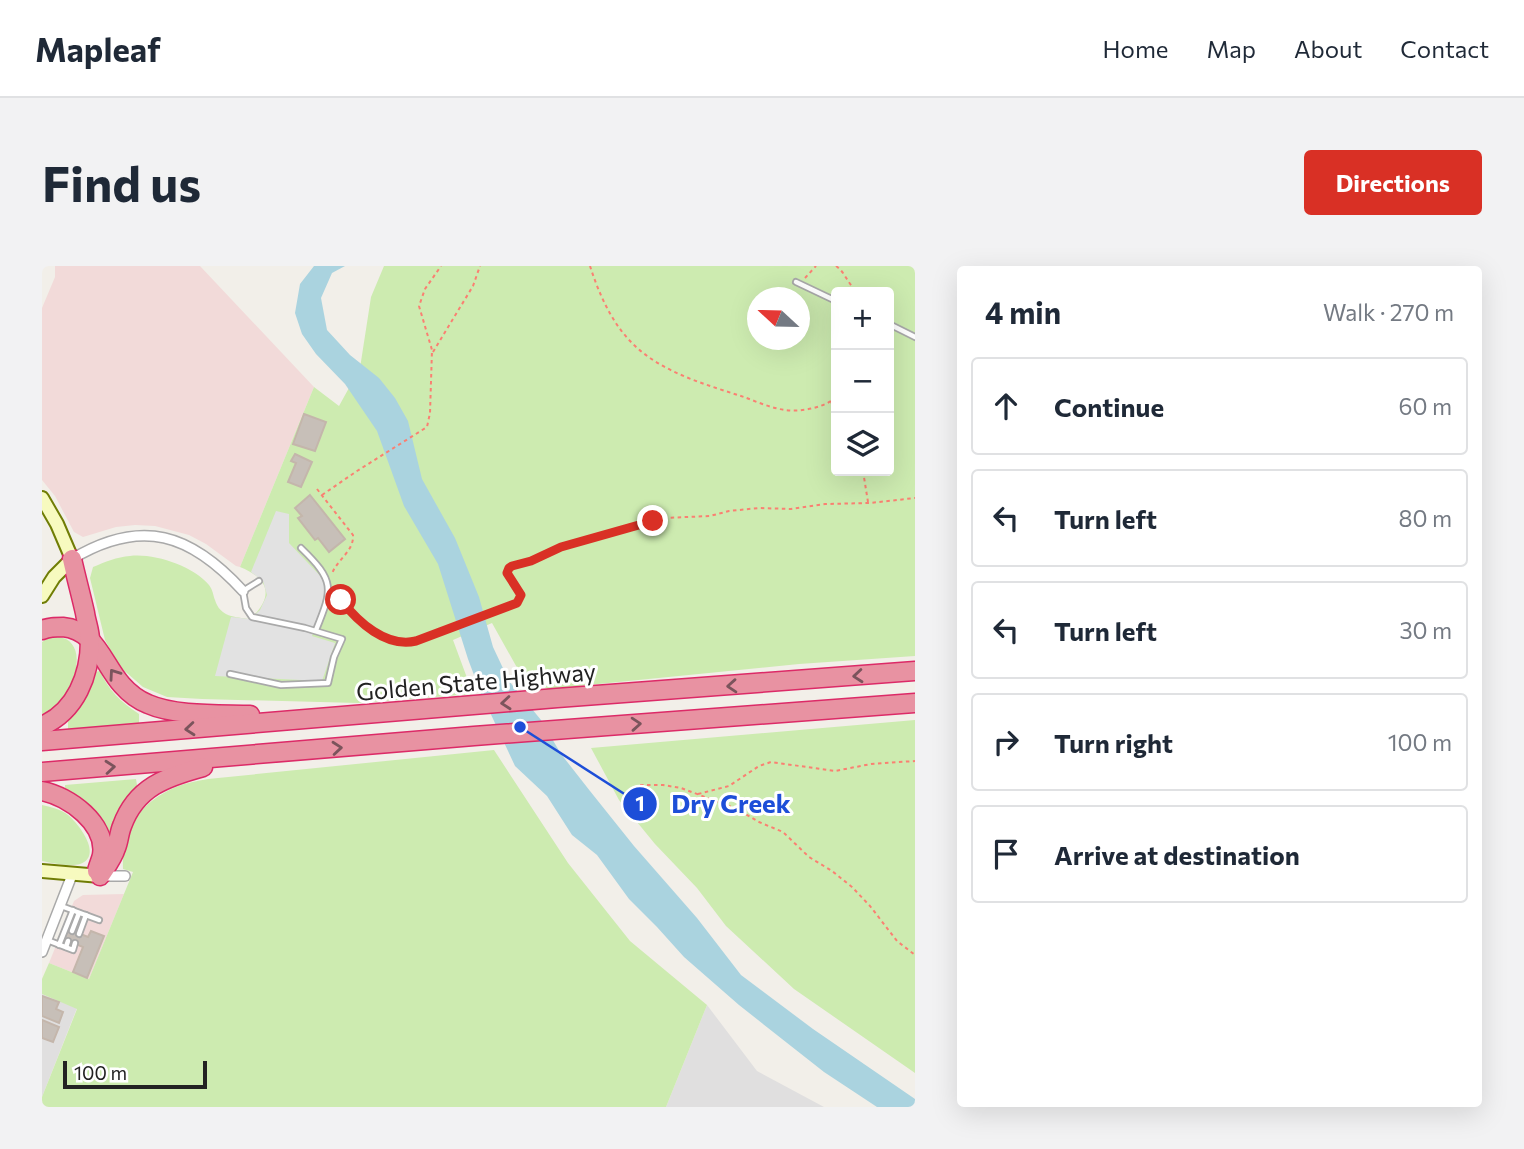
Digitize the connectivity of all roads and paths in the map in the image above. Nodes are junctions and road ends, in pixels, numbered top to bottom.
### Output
1 (441, 266) edge
2 (480, 266) edge
3 (590, 266) edge
4 (816, 266) edge
5 (836, 266) edge
6 (798, 283) joint
7 (852, 287) edge
8 (831, 299) edge
9 (894, 326) edge
10 (915, 337) edge
11 (432, 357) junction
12 (831, 402) edge
13 (864, 476) edge
14 (317, 489) dead end
15 (322, 495) junction
16 (42, 498) edge
17 (915, 498) edge
18 (869, 503) junction
19 (302, 548) dead end
20 (72, 559) junction
21 (332, 576) dead end
22 (259, 581) dead end
23 (335, 588) dead end
24 (243, 591) junction
25 (42, 596) edge
26 (42, 630) edge
27 (316, 630) junction
28 (90, 638) junction
29 (915, 671) edge
30 (230, 674) dead end
31 (915, 703) edge
32 (316, 719) junction
33 (42, 726) edge
34 (42, 741) edge
35 (241, 756) junction
36 (915, 761) edge
37 (42, 772) edge
38 (640, 785) dead end
39 (42, 791) edge
40 (696, 794) junction
41 (42, 871) edge
42 (72, 875) junction
43 (97, 876) junction
44 (125, 876) dead end
45 (60, 906) junction
46 (73, 910) junction
47 (79, 913) junction
48 (86, 915) junction
49 (99, 920) dead end
50 (72, 931) dead end
51 (79, 934) dead end
52 (47, 940) junction
53 (68, 941) dead end
54 (75, 943) dead end
55 (59, 944) junction
56 (66, 947) junction
57 (42, 951) edge
58 (915, 955) edge

1 - 11 path
2 - 11 path
3 - 12 path
4 - 6 path
5 - 7 path
6 - 8 lane
9 - 10 lane
11 - 15 path
13 - 18 path
14 - 15 path
15 - 21 path
16 - 20 street
17 - 18 path
18 - 23 path
19 - 27 lane
20 - 24 street
20 - 25 street
20 - 28 highway
22 - 24 lane
24 - 27 lane
26 - 28 highway
27 - 30 lane
32 -> 28 highway
28 - 33 highway
29 -> 32 highway, Golden State Highway
35 -> 31 highway
32 -> 34 highway, Golden State Highway
37 -> 35 highway
35 - 43 highway
36 - 40 path
38 - 40 path
39 - 43 highway
40 - 58 path
41 - 42 street
42 - 43 street
42 - 45 street
43 - 44 street
45 - 46 lane
45 - 52 street
46 - 47 lane
46 - 55 lane
47 - 48 lane
47 - 50 lane
48 - 49 lane
48 - 51 lane
52 - 55 lane
52 - 57 street
53 - 56 lane
54 - 56 lane
55 - 56 lane

